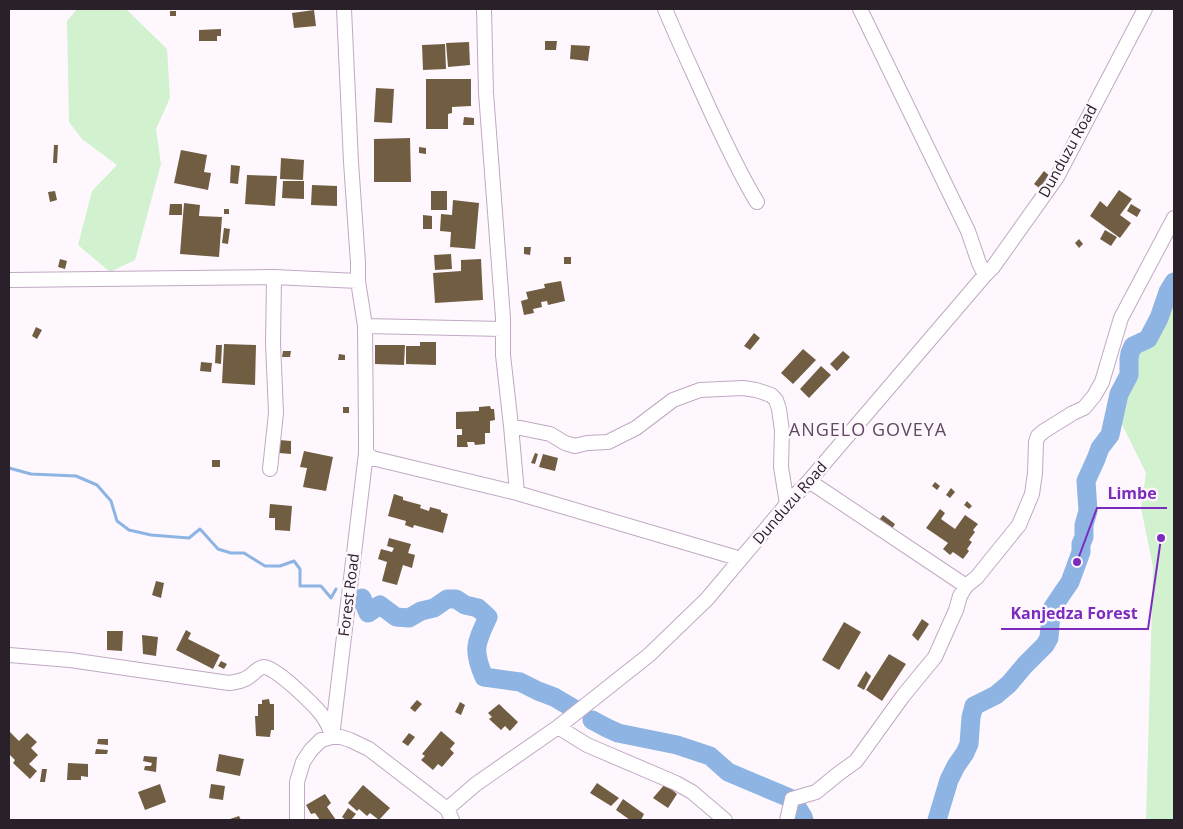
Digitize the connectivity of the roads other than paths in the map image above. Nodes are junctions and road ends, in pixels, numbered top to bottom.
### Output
1 (344, 9) edge
2 (484, 9) edge
3 (665, 9) edge
4 (860, 9) edge
5 (1145, 9) edge
6 (757, 202) dead end
7 (1174, 218) edge
8 (985, 275) junction
9 (274, 277) junction
10 (9, 280) edge
11 (358, 281) junction
12 (365, 326) junction
13 (503, 329) junction
14 (512, 426) junction
15 (366, 453) junction
16 (270, 469) dead end
17 (809, 481) junction
18 (517, 493) junction
19 (788, 504) junction
20 (740, 559) junction
21 (966, 586) junction
22 (9, 655) edge
23 (558, 726) junction
24 (332, 737) junction
25 (450, 814) edge
26 (296, 820) edge
27 (725, 820) edge
28 (787, 820) edge

1 - 11 street, Forest Road
2 - 13 street
3 - 6 street
4 - 8 street
5 - 8 street, Dunduzu Road
7 - 21 street
8 - 17 street, Dunduzu Road
9 - 10 street
9 - 11 street
9 - 16 street
11 - 12 street, Forest Road
12 - 13 street
12 - 15 street, Forest Road
13 - 14 street
14 - 18 street
14 - 19 street
15 - 18 street
15 - 24 street, Forest Road
17 - 19 street, Dunduzu Road
17 - 21 street
18 - 20 street
19 - 20 street, Dunduzu Road
20 - 23 street, Dunduzu Road
21 - 28 street
22 - 24 street
23 - 25 street, Dunduzu Road
23 - 27 street
24 - 25 street
24 - 26 street

